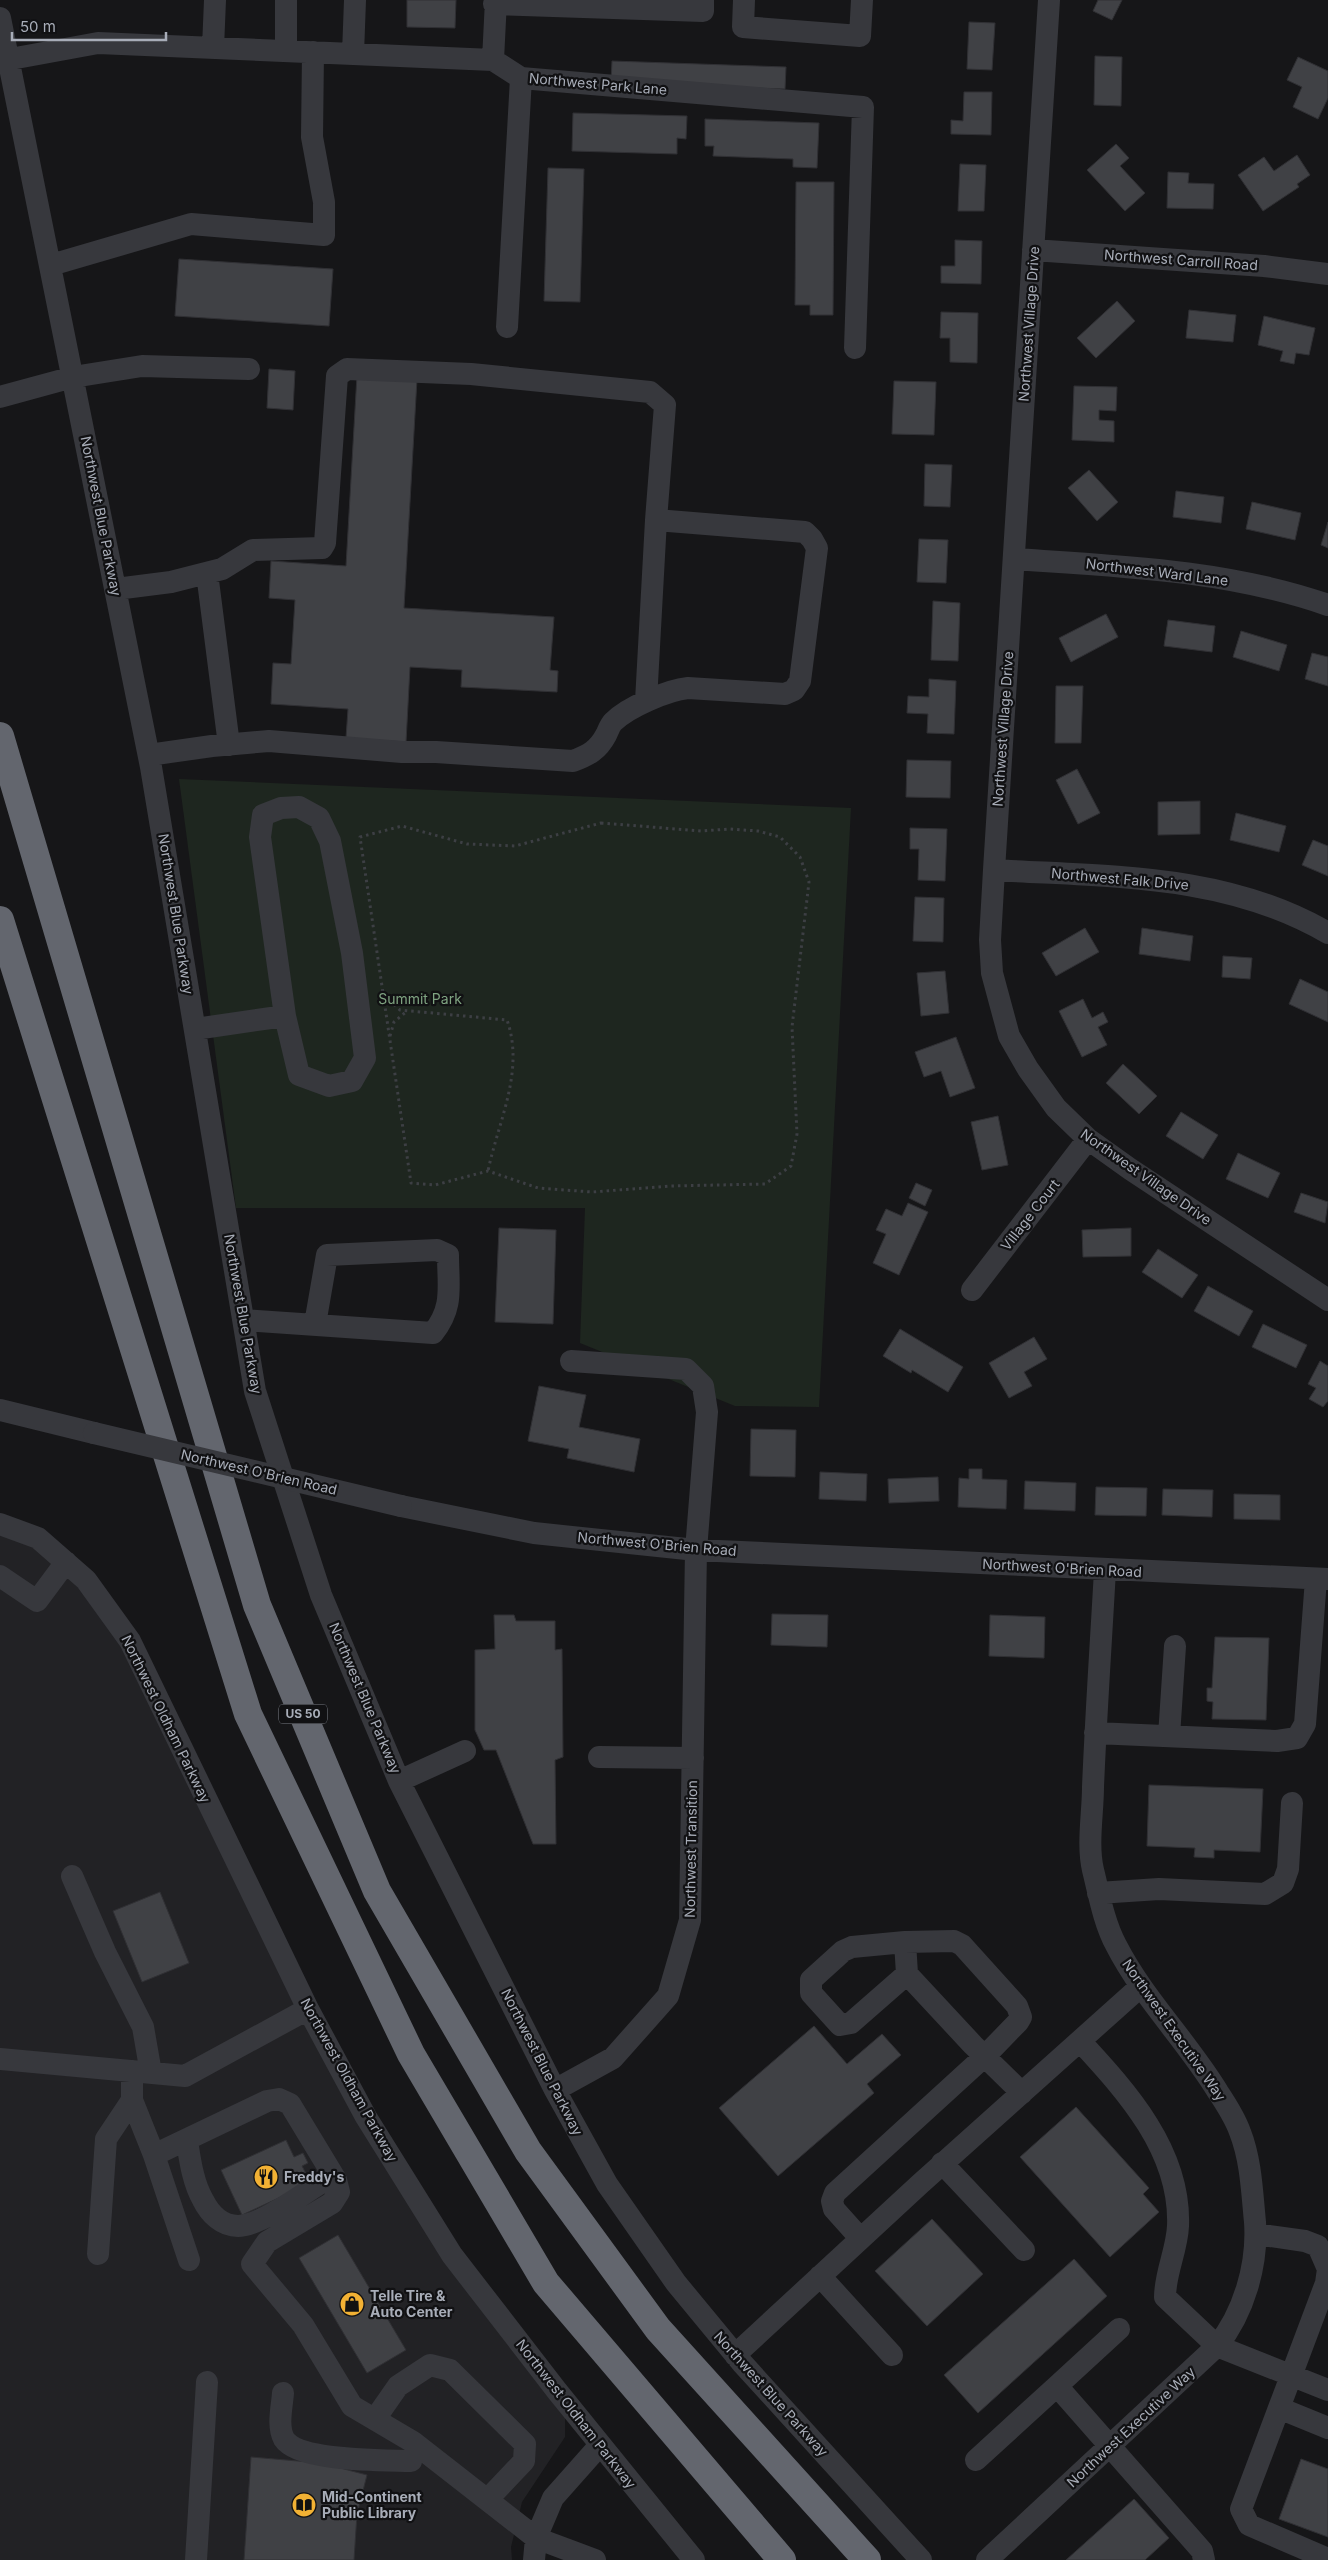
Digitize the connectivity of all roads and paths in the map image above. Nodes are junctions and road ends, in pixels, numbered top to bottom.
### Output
1 (215, 0) edge
2 (286, 0) edge
3 (355, 0) edge
4 (703, 0) edge
5 (744, 0) edge
6 (862, 0) edge
7 (1049, 0) edge
8 (495, 2) edge
9 (0, 18) edge
10 (213, 48) junction
11 (286, 51) junction
12 (313, 52) junction
13 (353, 54) junction
14 (493, 60) junction
15 (5, 61) edge
16 (521, 78) junction
17 (1033, 250) junction
18 (51, 266) junction
19 (1326, 267) edge
20 (507, 327) dead end
21 (855, 348) dead end
22 (250, 370) dead end
23 (73, 377) junction
24 (0, 397) edge
25 (656, 520) junction
26 (1014, 559) junction
27 (207, 573) junction
28 (116, 589) junction
29 (1328, 605) edge
30 (646, 701) junction
31 (0, 736) edge
32 (229, 744) junction
33 (149, 756) junction
34 (994, 870) junction
35 (0, 920) edge
36 (1328, 933) edge
37 (384, 996) junction
38 (407, 1011) junction
39 (285, 1016) junction
40 (195, 1028) junction
41 (390, 1039) junction
42 (1088, 1139) junction
43 (488, 1171) junction
44 (972, 1290) dead end
45 (1328, 1300) edge
46 (243, 1320) junction
47 (315, 1324) junction
48 (571, 1361) dead end
49 (0, 1410) edge
50 (0, 1524) edge
51 (696, 1550) junction
52 (66, 1562) junction
53 (1105, 1570) junction
54 (0, 1576) edge
55 (1322, 1579) edge
56 (1175, 1646) dead end
57 (1095, 1733) junction
58 (1169, 1736) junction
59 (465, 1751) dead end
60 (598, 1757) dead end
61 (693, 1758) junction
62 (399, 1781) junction
63 (1292, 1803) dead end
64 (72, 1876) dead end
65 (1098, 1893) junction
66 (905, 1942) junction
67 (907, 1974) junction
68 (1140, 1987) junction
69 (308, 2010) junction
70 (1080, 2041) junction
71 (985, 2056) junction
72 (0, 2059) edge
73 (141, 2072) junction
74 (555, 2090) junction
75 (1022, 2093) junction
76 (132, 2100) junction
77 (187, 2140) junction
78 (154, 2155) junction
79 (942, 2163) junction
80 (333, 2175) junction
81 (1256, 2234) junction
82 (860, 2238) junction
83 (1024, 2250) dead end
84 (98, 2254) dead end
85 (189, 2260) dead end
86 (820, 2276) junction
87 (1119, 2329) dead end
88 (1217, 2346) junction
89 (735, 2355) junction
90 (892, 2355) dead end
91 (1292, 2376) junction
92 (208, 2382) dead end
93 (1057, 2386) junction
94 (1328, 2390) edge
95 (283, 2393) dead end
96 (1279, 2408) junction
97 (375, 2419) junction
98 (1328, 2428) edge
99 (600, 2445) junction
100 (1109, 2446) junction
101 (976, 2460) dead end
102 (411, 2462) dead end
103 (487, 2500) junction
104 (535, 2549) edge
105 (1328, 2559) edge
106 (196, 2560) edge
107 (593, 2560) edge
108 (694, 2560) edge
109 (782, 2560) edge
110 (867, 2560) edge
111 (921, 2560) edge
112 (987, 2560) edge
113 (1204, 2560) edge

1 - 10 street
2 - 11 street
3 - 13 street
4 - 8 street
5 - 6 street
7 - 17 street, Northwest Village Drive
8 - 14 street
9 - 15 street, Northwest Blue Parkway
10 - 11 street
10 - 15 street
11 - 12 street
12 - 13 street
12 - 18 street
13 - 14 street
14 - 16 street, Northwest Park Lane
15 - 18 street, Northwest Blue Parkway
16 - 20 street
16 - 21 street, Northwest Park Lane
17 - 19 street, Northwest Carroll Road
17 - 26 street, Northwest Village Drive
18 - 23 street, Northwest Blue Parkway
22 - 23 street
23 - 24 street
23 - 28 street, Northwest Blue Parkway
25 - 27 street
25 - 30 street
25 - 30 street
26 - 29 street, Northwest Ward Lane
26 - 34 street, Northwest Village Drive
27 - 28 street
27 - 32 street
28 - 33 street, Northwest Blue Parkway
30 - 32 street
31 - 110 highway, US 50
32 - 33 street
33 - 40 street, Northwest Blue Parkway
34 - 36 street, Northwest Falk Drive
34 - 42 street, Northwest Village Drive
35 - 109 highway
37 - 38 path
37 - 41 path
37 - 43 path
38 - 41 path
38 - 43 path
39 - 39 street
39 - 40 street
40 - 46 street, Northwest Blue Parkway
41 - 43 path
42 - 44 street, Village Court
42 - 45 street, Northwest Village Drive
46 - 47 street
46 - 62 street, Northwest Blue Parkway
47 - 47 street
48 - 51 street, Northwest Transition
49 - 51 street, Northwest O'Brien Road, bridge
50 - 52 street
51 - 53 street, Northwest O'Brien Road
51 - 61 street, Northwest Transition
52 - 54 street
52 - 69 street, Northwest Oldham Parkway
53 - 55 street, Northwest O'Brien Road
53 - 57 street, Northwest Executive Way
55 - 58 street
56 - 58 street
57 - 58 street
57 - 65 street, Northwest Executive Way
59 - 62 street
60 - 61 street
61 - 74 street, Northwest Transition
62 - 74 street, Northwest Blue Parkway
63 - 65 street
64 - 73 street
65 - 68 street, Northwest Executive Way
66 - 67 street
66 - 67 street
66 - 71 street
67 - 71 street
68 - 70 street
68 - 81 street, Northwest Executive Way
69 - 73 street
69 - 99 street, Northwest Oldham Parkway
70 - 75 street
70 - 88 street
71 - 75 street
71 - 82 street
72 - 73 street
73 - 76 street
74 - 89 street, Northwest Blue Parkway
75 - 79 street
76 - 78 street
76 - 84 street
77 - 78 street
77 - 80 street
77 - 80 street
78 - 85 street
79 - 82 street
79 - 83 street
80 - 97 street
81 - 88 street, Northwest Executive Way
81 - 91 street
82 - 86 street
86 - 89 street
86 - 90 street
87 - 93 street
88 - 91 street
88 - 100 street, Northwest Executive Way
89 - 111 street, Northwest Blue Parkway
91 - 94 street
91 - 96 street
92 - 106 street
93 - 100 street
93 - 101 street
95 - 102 street
96 - 98 street
96 - 105 street
97 - 103 street
97 - 103 street
99 - 104 street
99 - 108 street, Northwest Oldham Parkway
100 - 112 street, Northwest Executive Way
100 - 113 street
103 - 104 street
104 - 107 street

